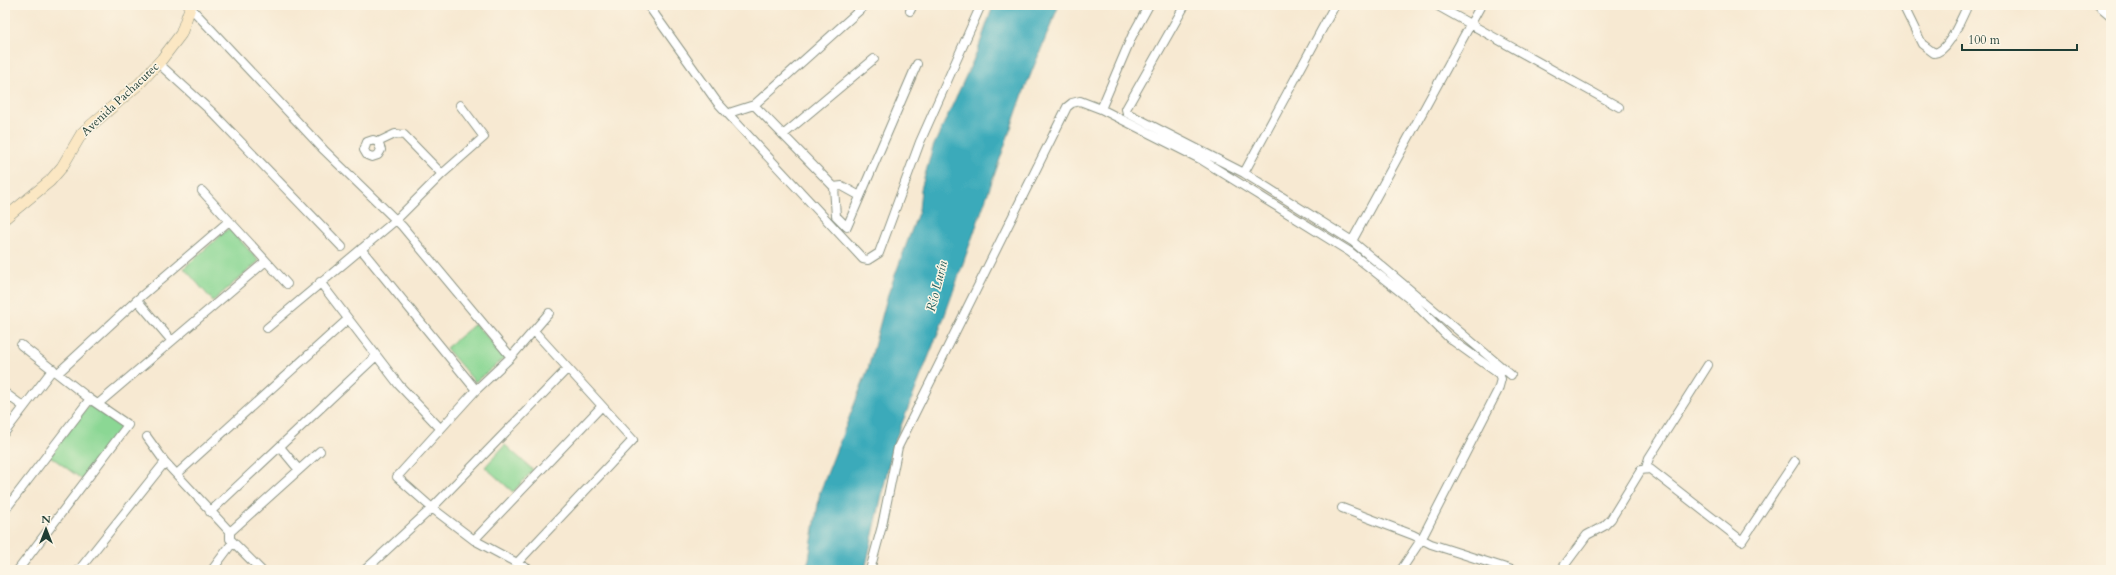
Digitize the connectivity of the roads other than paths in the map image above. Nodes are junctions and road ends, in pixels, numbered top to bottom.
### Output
1 (648, 5) edge
2 (981, 5) edge
3 (1149, 5) edge
4 (1185, 5) edge
5 (1335, 5) edge
6 (1436, 5) edge
7 (1481, 5) edge
8 (1903, 5) edge
9 (1968, 5) edge
10 (2098, 5) edge
11 (190, 6) edge
12 (862, 8) dead end
13 (2111, 16) edge
14 (1470, 24) junction
15 (874, 59) dead end
16 (158, 63) junction
17 (917, 64) dead end
18 (460, 105) dead end
19 (754, 105) junction
20 (1620, 107) dead end
21 (1101, 109) junction
22 (729, 115) junction
23 (783, 135) junction
24 (378, 142) dead end
25 (442, 174) junction
26 (1244, 174) junction
27 (834, 187) junction
28 (202, 191) dead end
29 (860, 196) junction
30 (5, 218) edge
31 (396, 220) junction
32 (229, 221) junction
33 (1352, 241) junction
34 (342, 247) dead end
35 (361, 249) junction
36 (266, 260) junction
37 (320, 282) junction
38 (287, 284) dead end
39 (137, 300) junction
40 (549, 312) dead end
41 (347, 320) junction
42 (267, 328) dead end
43 (534, 331) junction
44 (172, 340) junction
45 (22, 345) dead end
46 (375, 357) junction
47 (511, 357) junction
48 (1708, 365) dead end
49 (568, 369) junction
50 (56, 371) junction
51 (1511, 375) dead end
52 (476, 390) junction
53 (5, 393) edge
54 (90, 399) junction
55 (98, 404) junction
56 (602, 406) junction
57 (24, 407) junction
58 (440, 428) junction
59 (5, 432) edge
60 (147, 437) dead end
61 (280, 447) junction
62 (320, 451) dead end
63 (1795, 461) dead end
64 (165, 462) junction
65 (1646, 468) junction
66 (299, 470) junction
67 (177, 474) junction
68 (432, 508) junction
69 (1342, 508) dead end
70 (5, 510) edge
71 (210, 512) junction
72 (230, 532) junction
73 (474, 540) junction
74 (1421, 540) junction
75 (233, 542) junction
76 (518, 562) junction
77 (526, 569) edge
78 (18, 570) edge
79 (79, 570) edge
80 (212, 570) edge
81 (261, 570) edge
82 (365, 570) edge
83 (870, 570) edge
84 (1401, 570) edge
85 (1512, 570) edge
86 (1561, 570) edge

1 - 22 street
2 - 22 street
3 - 21 street
4 - 26 street
5 - 26 street
6 - 14 street
7 - 14 street
8 - 9 street
10 - 13 street
11 - 16 main road, Avenida Pachacutec
11 - 31 street
12 - 19 street
14 - 20 street
14 - 33 street
15 - 23 street
16 - 30 main road, Avenida Pachacutec
16 - 34 street
17 - 29 street
18 - 25 street
19 - 22 street
19 - 23 street
21 - 74 street
21 - 83 street
23 - 27 street
24 - 25 street
25 - 31 street
26 - 33 street
27 - 29 street
27 - 29 street
28 - 32 street
31 - 35 street
31 - 47 street
32 - 36 street
32 - 39 street
33 - 51 street
35 - 37 street
35 - 52 street
36 - 38 street
36 - 44 street
37 - 41 street
37 - 42 street
39 - 44 street
39 - 50 street
40 - 43 street
41 - 46 street
41 - 67 street
43 - 47 street
43 - 49 street
44 - 55 street
45 - 50 street
46 - 58 street
46 - 61 street
47 - 52 street
48 - 65 street
49 - 56 street
49 - 68 street
50 - 54 street
50 - 57 street
52 - 58 street
53 - 57 street
54 - 55 street
54 - 70 street
55 - 78 street
56 - 73 street
56 - 76 street
57 - 59 street
58 - 68 street
60 - 64 street
61 - 66 street
61 - 71 street
62 - 66 street
63 - 65 street
64 - 67 street
64 - 79 street
65 - 86 street
66 - 72 street
67 - 71 street
68 - 73 street
68 - 82 street
69 - 74 street
71 - 72 street
72 - 75 street
73 - 76 street
74 - 84 street
74 - 85 street
75 - 80 street
75 - 81 street
76 - 77 street

